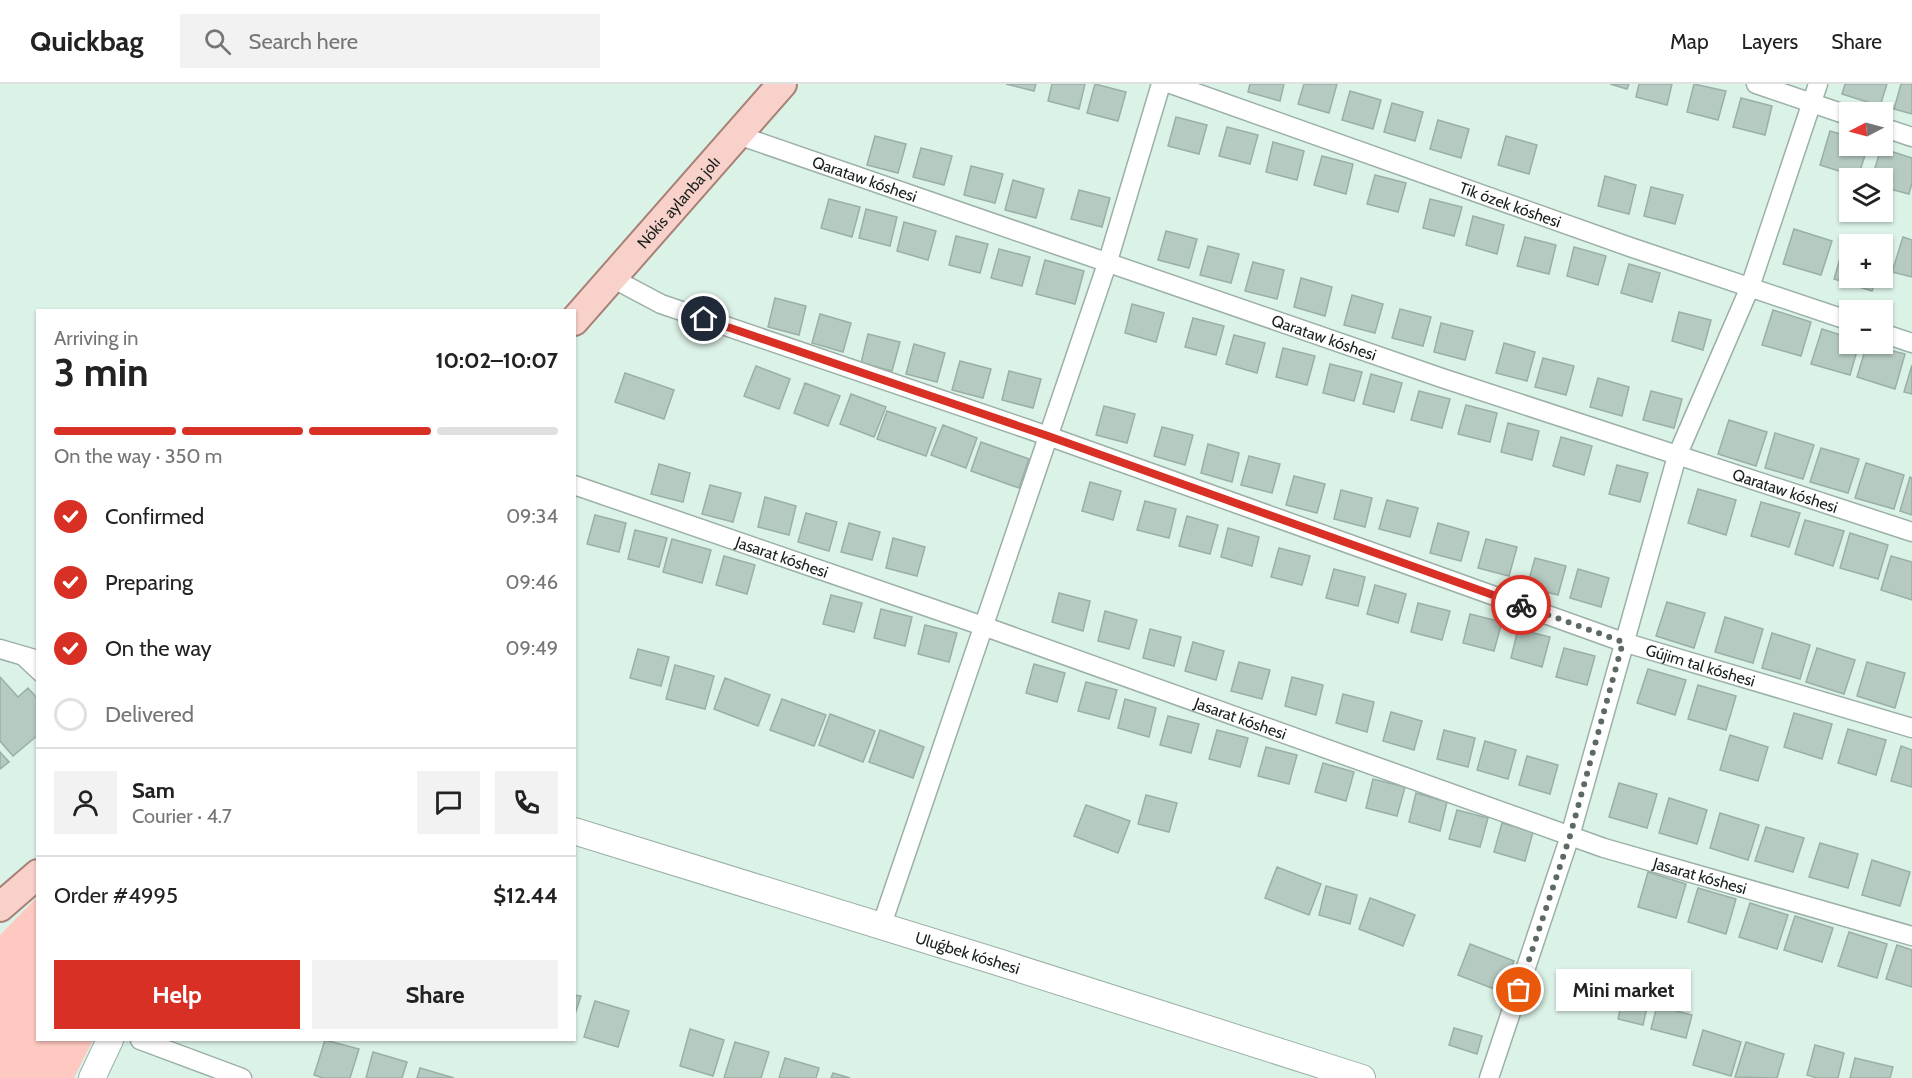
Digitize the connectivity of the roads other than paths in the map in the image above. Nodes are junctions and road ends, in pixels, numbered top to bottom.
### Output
1 (782, 84) edge
2 (1161, 84) edge
3 (1171, 84) edge
4 (1756, 84) edge
5 (1818, 84) edge
6 (1811, 103) junction
7 (1839, 112) edge
8 (1893, 131) edge
9 (738, 135) junction
10 (1912, 137) edge
11 (1108, 261) junction
12 (612, 278) junction
13 (1750, 288) junction
14 (1839, 317) edge
15 (576, 319) edge
16 (1893, 337) edge
17 (1912, 343) edge
18 (1048, 436) junction
19 (1677, 456) junction
20 (576, 486) edge
21 (1912, 532) edge
22 (984, 626) junction
23 (1623, 642) junction
24 (6, 651) edge
25 (36, 659) edge
26 (36, 674) edge
27 (1912, 728) edge
28 (576, 832) edge
29 (1570, 836) junction
30 (36, 876) edge
31 (0, 907) edge
32 (881, 927) junction
33 (1912, 936) edge
34 (110, 1041) edge
35 (143, 1041) edge
36 (92, 1078) edge
37 (242, 1078) edge
38 (1362, 1078) edge
39 (1490, 1078) edge

1 - 9 main road, Nókis aylanba jolı
2 - 11 street
3 - 13 street, Tik ózek kóshesi
4 - 6 street
5 - 6 street
6 - 7 street
6 - 13 street
8 - 10 street
9 - 11 street, Qarataw kóshesi
9 - 12 main road, Nókis aylanba jolı
11 - 18 street
11 - 19 street, Qarataw kóshesi
12 - 15 main road, Nókis aylanba jolı
12 - 18 street, Gújim tal kóshesi
13 - 14 street, Tik ózek kóshesi
13 - 19 street
16 - 17 street
18 - 22 street
18 - 23 street, Gújim tal kóshesi
19 - 21 street, Qarataw kóshesi
19 - 23 street
20 - 22 street, Jasarat kóshesi
22 - 29 street, Jasarat kóshesi
22 - 32 street
23 - 27 street, Gújim tal kóshesi
23 - 29 street
24 - 25 street
24 - 26 lane
28 - 32 street, Uluǵbek kóshesi
29 - 33 street, Jasarat kóshesi
29 - 39 street
30 - 31 main road
32 - 38 street, Uluǵbek kóshesi
34 - 36 street
35 - 37 street

